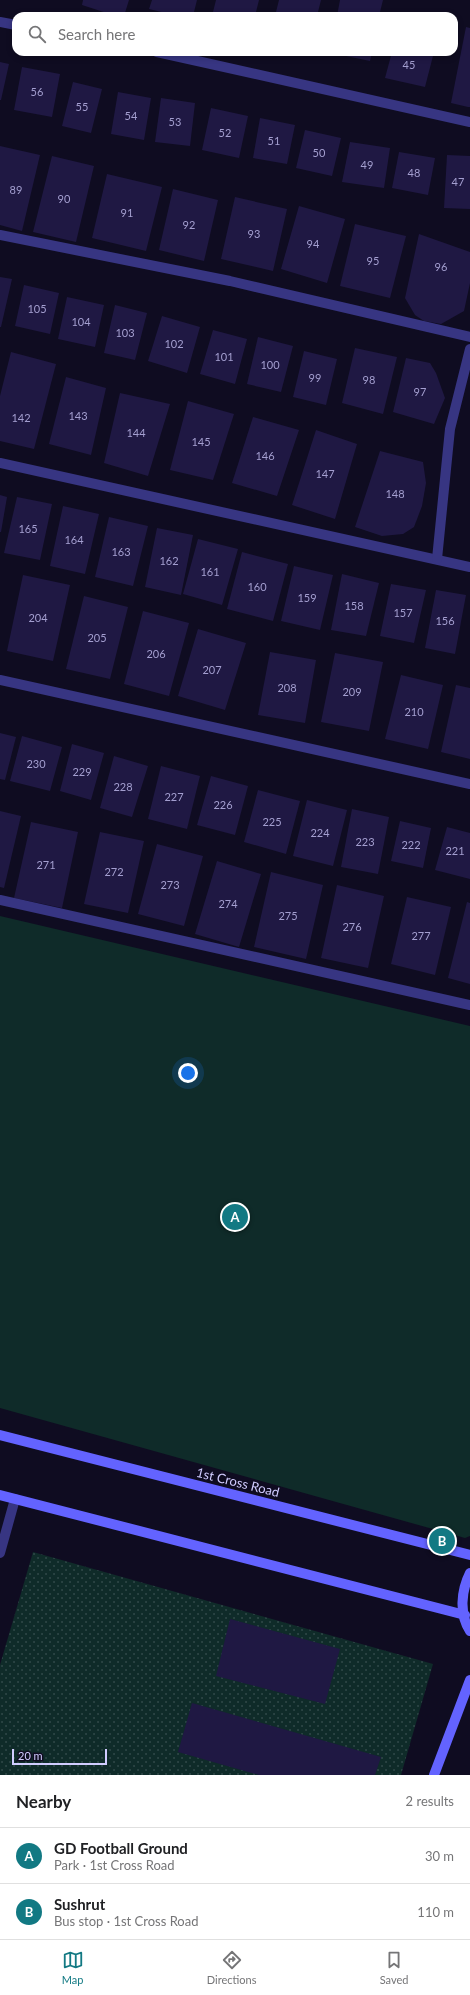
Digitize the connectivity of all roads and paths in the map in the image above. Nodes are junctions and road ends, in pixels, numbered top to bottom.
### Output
1 (0, 22) edge
2 (12, 24) edge
3 (175, 56) edge
4 (470, 122) edge
5 (0, 235) edge
6 (470, 337) edge
7 (470, 349) edge
8 (0, 463) edge
9 (437, 559) junction
10 (470, 566) edge
11 (0, 680) edge
12 (470, 784) edge
13 (0, 900) edge
14 (470, 1005) edge
15 (0, 1435) edge
16 (0, 1495) edge
17 (15, 1499) junction
18 (0, 1553) edge
19 (470, 1555) edge
20 (470, 1573) edge
21 (465, 1615) junction
22 (470, 1631) edge
23 (470, 1680) edge
24 (434, 1775) edge

1 - 2 street
3 - 4 street
5 - 6 street
7 - 9 street
8 - 9 street
9 - 10 street
11 - 12 street
13 - 14 street
15 - 19 street, 1st Cross Road
16 - 17 street
17 - 18 street
17 - 21 street
20 - 21 street
21 - 22 street
23 - 24 street

